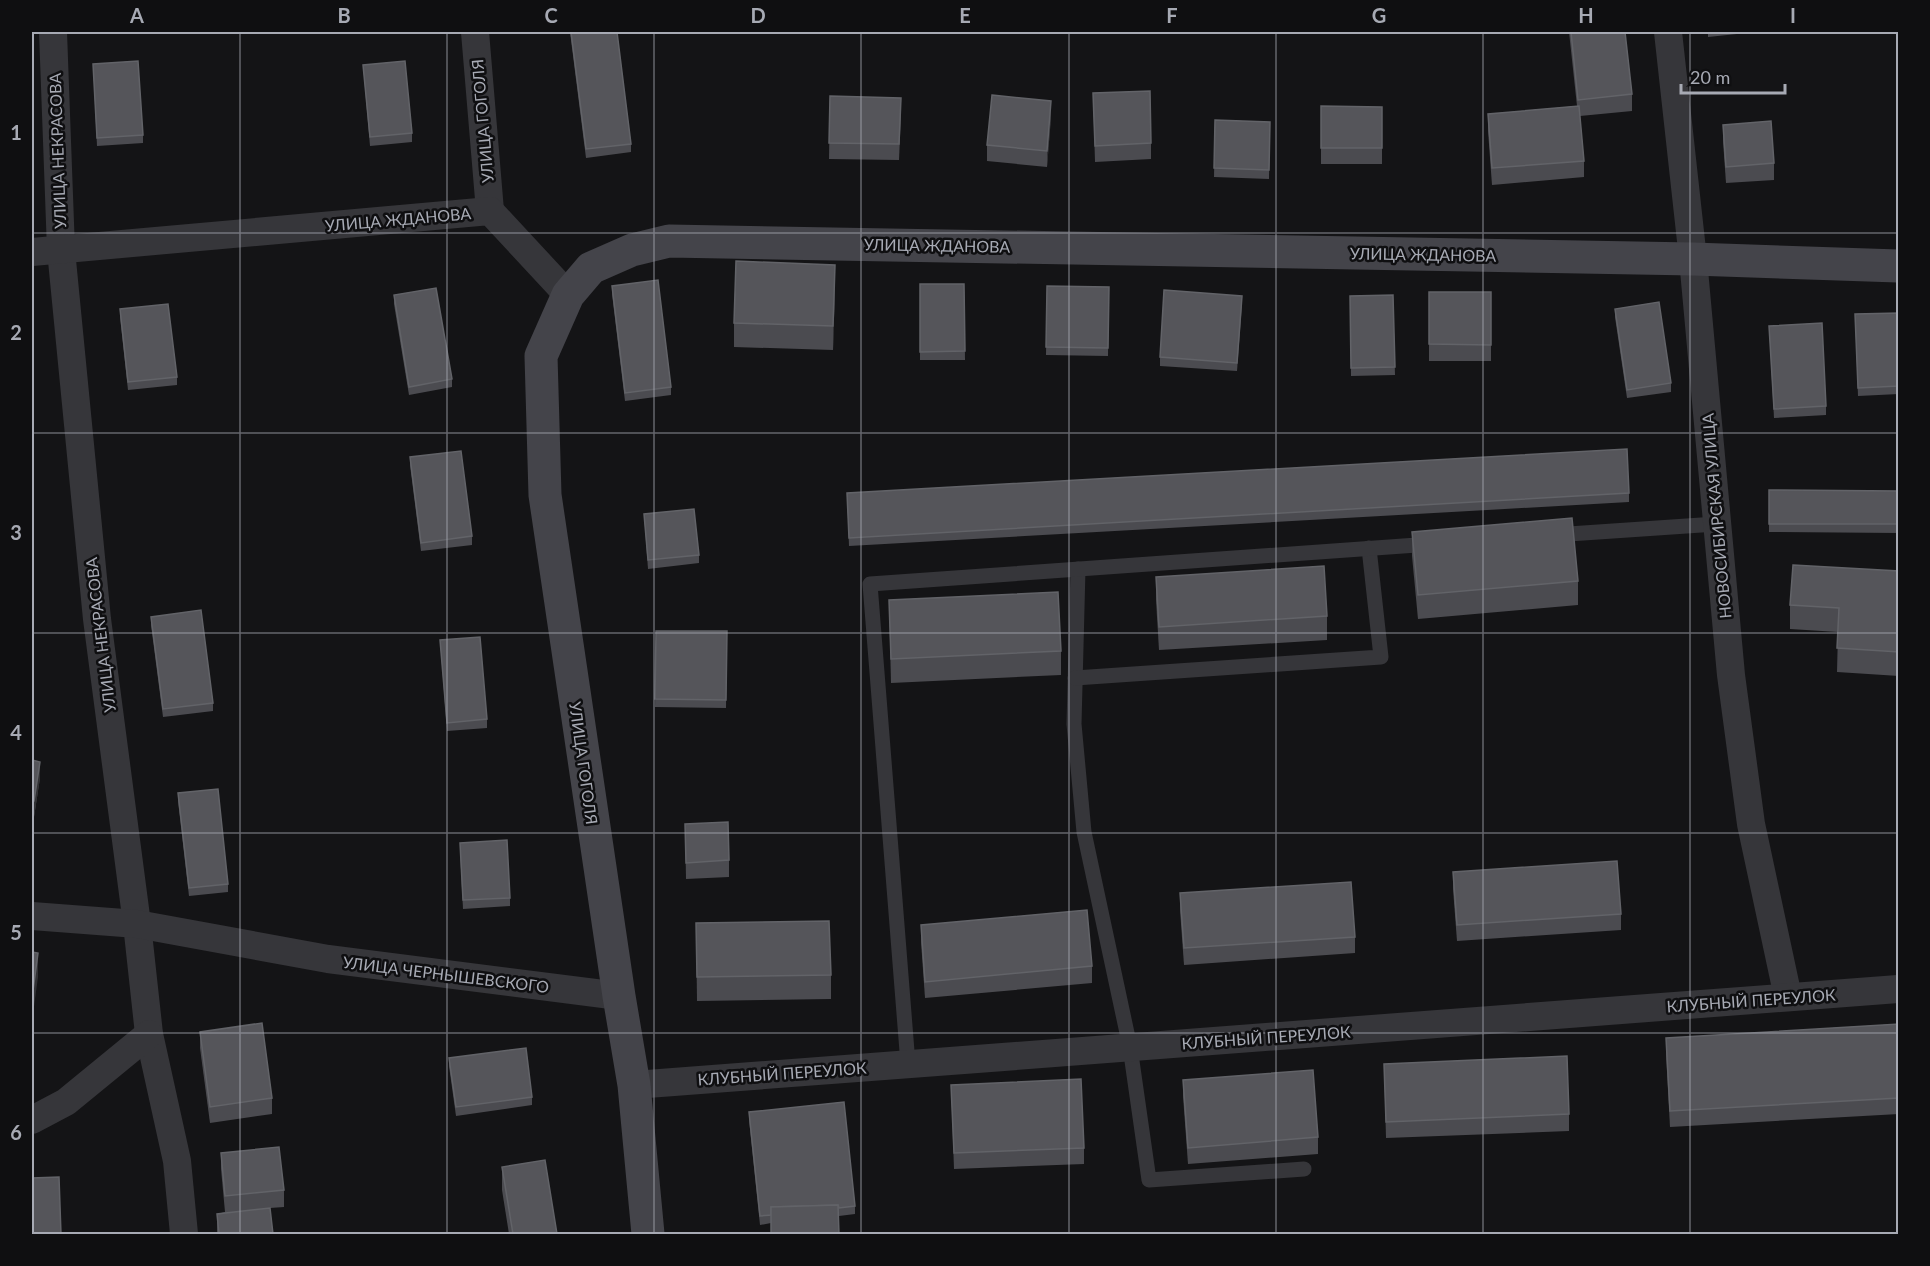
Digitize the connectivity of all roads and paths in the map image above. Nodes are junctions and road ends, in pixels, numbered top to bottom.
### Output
1 (53, 32) edge
2 (475, 32) edge
3 (1668, 32) edge
4 (490, 211) junction
5 (61, 250) junction
6 (32, 252) edge
7 (1693, 259) junction
8 (1899, 266) edge
9 (568, 295) junction
10 (1716, 524) junction
11 (1536, 536) edge
12 (1440, 543) edge
13 (1369, 548) junction
14 (1078, 569) junction
15 (1075, 678) junction
16 (32, 916) edge
17 (136, 924) junction
18 (1899, 989) edge
19 (619, 996) junction
20 (1788, 997) junction
21 (148, 1034) junction
22 (1130, 1047) junction
23 (908, 1064) junction
24 (634, 1084) junction
25 (32, 1120) edge
26 (1304, 1169) dead end
27 (184, 1234) edge
28 (648, 1234) edge

1 - 5 street, УЛИЦА НЕКРАСОВА
2 - 4 street, УЛИЦА ГОГОЛЯ
3 - 7 street, НОВОСИБИРСКАЯ УЛИЦА
4 - 5 street, УЛИЦА ЖДАНОВА
4 - 9 street, УЛИЦА ЖДАНОВА
5 - 6 street, УЛИЦА ЖДАНОВА
5 - 17 street, УЛИЦА НЕКРАСОВА
7 - 8 main road, УЛИЦА ЖДАНОВА
7 - 9 main road, УЛИЦА ЖДАНОВА
7 - 10 street, НОВОСИБИРСКАЯ УЛИЦА
9 - 19 main road, УЛИЦА ГОГОЛЯ
10 - 11 lane
10 - 20 street, НОВОСИБИРСКАЯ УЛИЦА
12 - 13 lane
13 - 14 lane
13 - 15 lane
14 - 15 lane
14 - 23 lane
15 - 22 lane
16 - 17 street, УЛИЦА ЧЕРНЫШЕВСКОГО
17 - 19 street, УЛИЦА ЧЕРНЫШЕВСКОГО
17 - 21 street, УЛИЦА НЕКРАСОВА
18 - 20 street, КЛУБНЫЙ ПЕРЕУЛОК
19 - 24 main road, УЛИЦА ГОГОЛЯ
20 - 22 street, КЛУБНЫЙ ПЕРЕУЛОК
21 - 25 street
21 - 27 street, УЛИЦА НЕКРАСОВА
22 - 23 street, КЛУБНЫЙ ПЕРЕУЛОК
22 - 26 lane
23 - 24 street, КЛУБНЫЙ ПЕРЕУЛОК
24 - 28 main road, УЛИЦА ГОГОЛЯ

